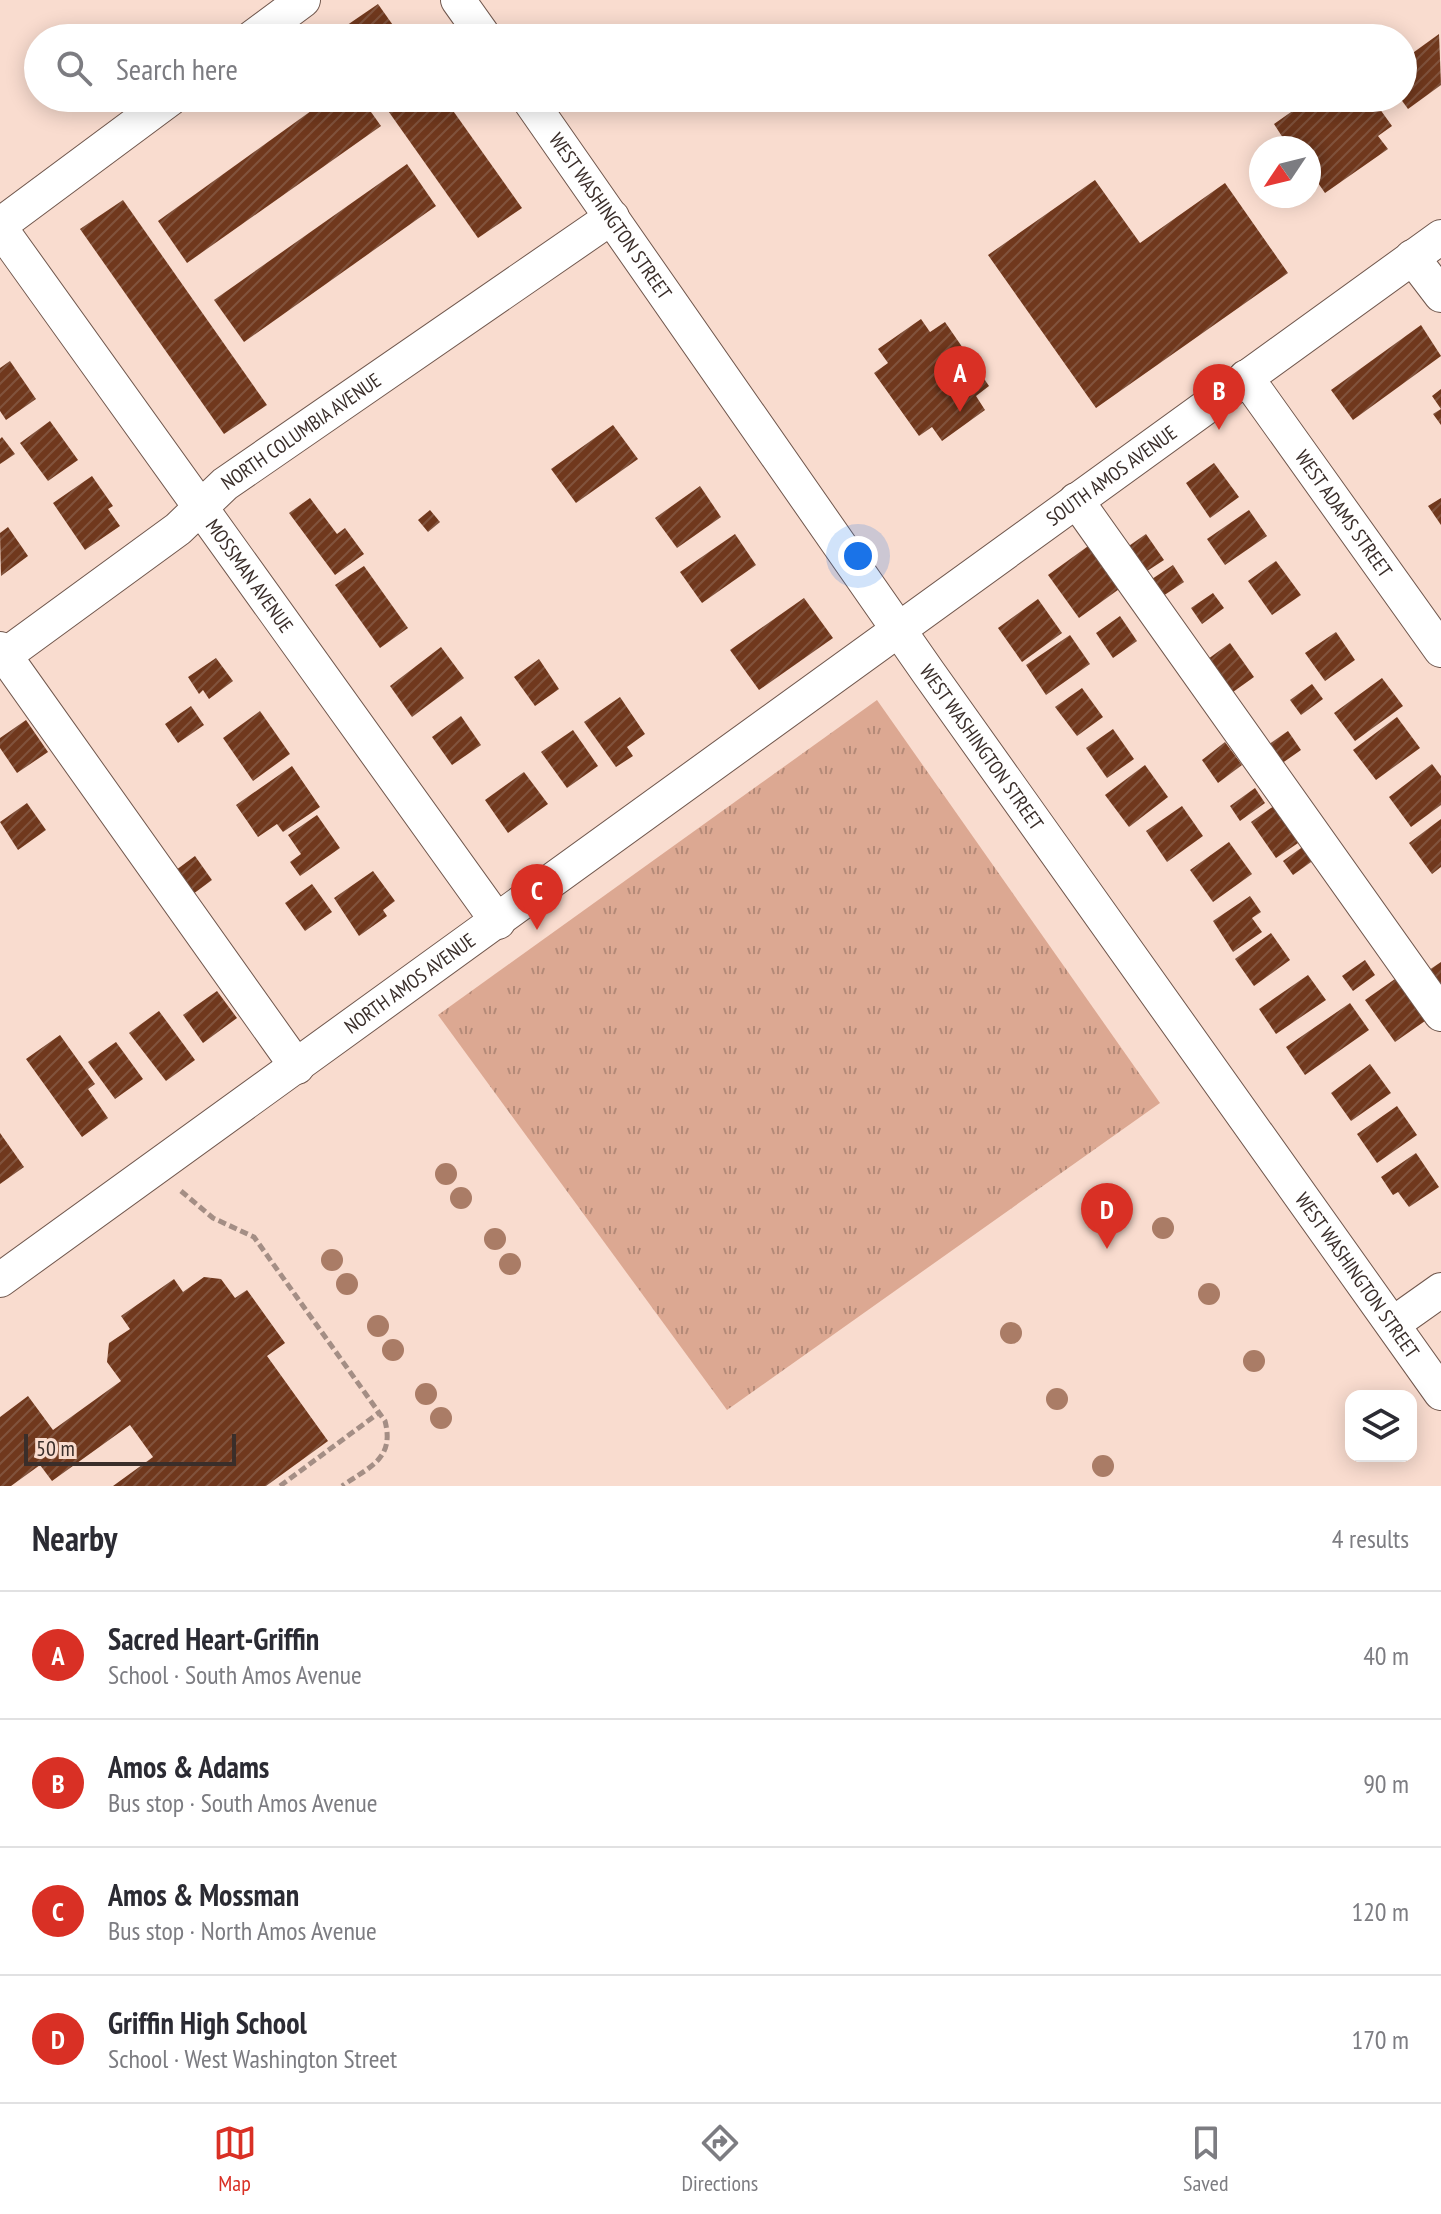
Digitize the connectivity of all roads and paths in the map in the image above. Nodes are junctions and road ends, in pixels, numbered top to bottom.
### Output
1 (303, 0) edge
2 (458, 0) edge
3 (271, 24) edge
4 (475, 24) edge
5 (152, 112) edge
6 (538, 112) edge
7 (612, 217) junction
8 (0, 226) edge
9 (1441, 237) edge
10 (1412, 257) junction
11 (1441, 295) edge
12 (1246, 377) junction
13 (1076, 500) junction
14 (203, 508) junction
15 (898, 630) junction
16 (1441, 650) edge
17 (1, 654) edge
18 (498, 922) junction
19 (1441, 1014) edge
20 (297, 1067) junction
21 (181, 1191) dead end
22 (0, 1280) edge
23 (1441, 1290) edge
24 (1393, 1324) junction
25 (1441, 1393) edge
26 (380, 1412) junction
27 (280, 1486) edge
28 (342, 1486) edge

1 - 3 street
2 - 4 street
5 - 8 street
6 - 7 street, WEST WASHINGTON STREET
7 - 14 street, NORTH COLUMBIA AVENUE
7 - 15 street, WEST WASHINGTON STREET
8 - 14 street, MOSSMAN AVENUE
9 - 10 street, SOUTH AMOS AVENUE
10 - 11 street
10 - 12 street, SOUTH AMOS AVENUE
12 - 13 street, SOUTH AMOS AVENUE
12 - 16 street, WEST ADAMS STREET
13 - 15 street, SOUTH AMOS AVENUE
13 - 19 street
14 - 17 street, NORTH COLUMBIA AVENUE
14 - 18 street, MOSSMAN AVENUE
15 - 18 street, NORTH AMOS AVENUE
15 - 24 street, WEST WASHINGTON STREET
17 - 20 street
18 - 20 street, NORTH AMOS AVENUE
20 - 22 street, NORTH AMOS AVENUE
21 - 26 path
23 - 24 street
24 - 25 street, WEST WASHINGTON STREET
26 - 27 path
26 - 28 path

